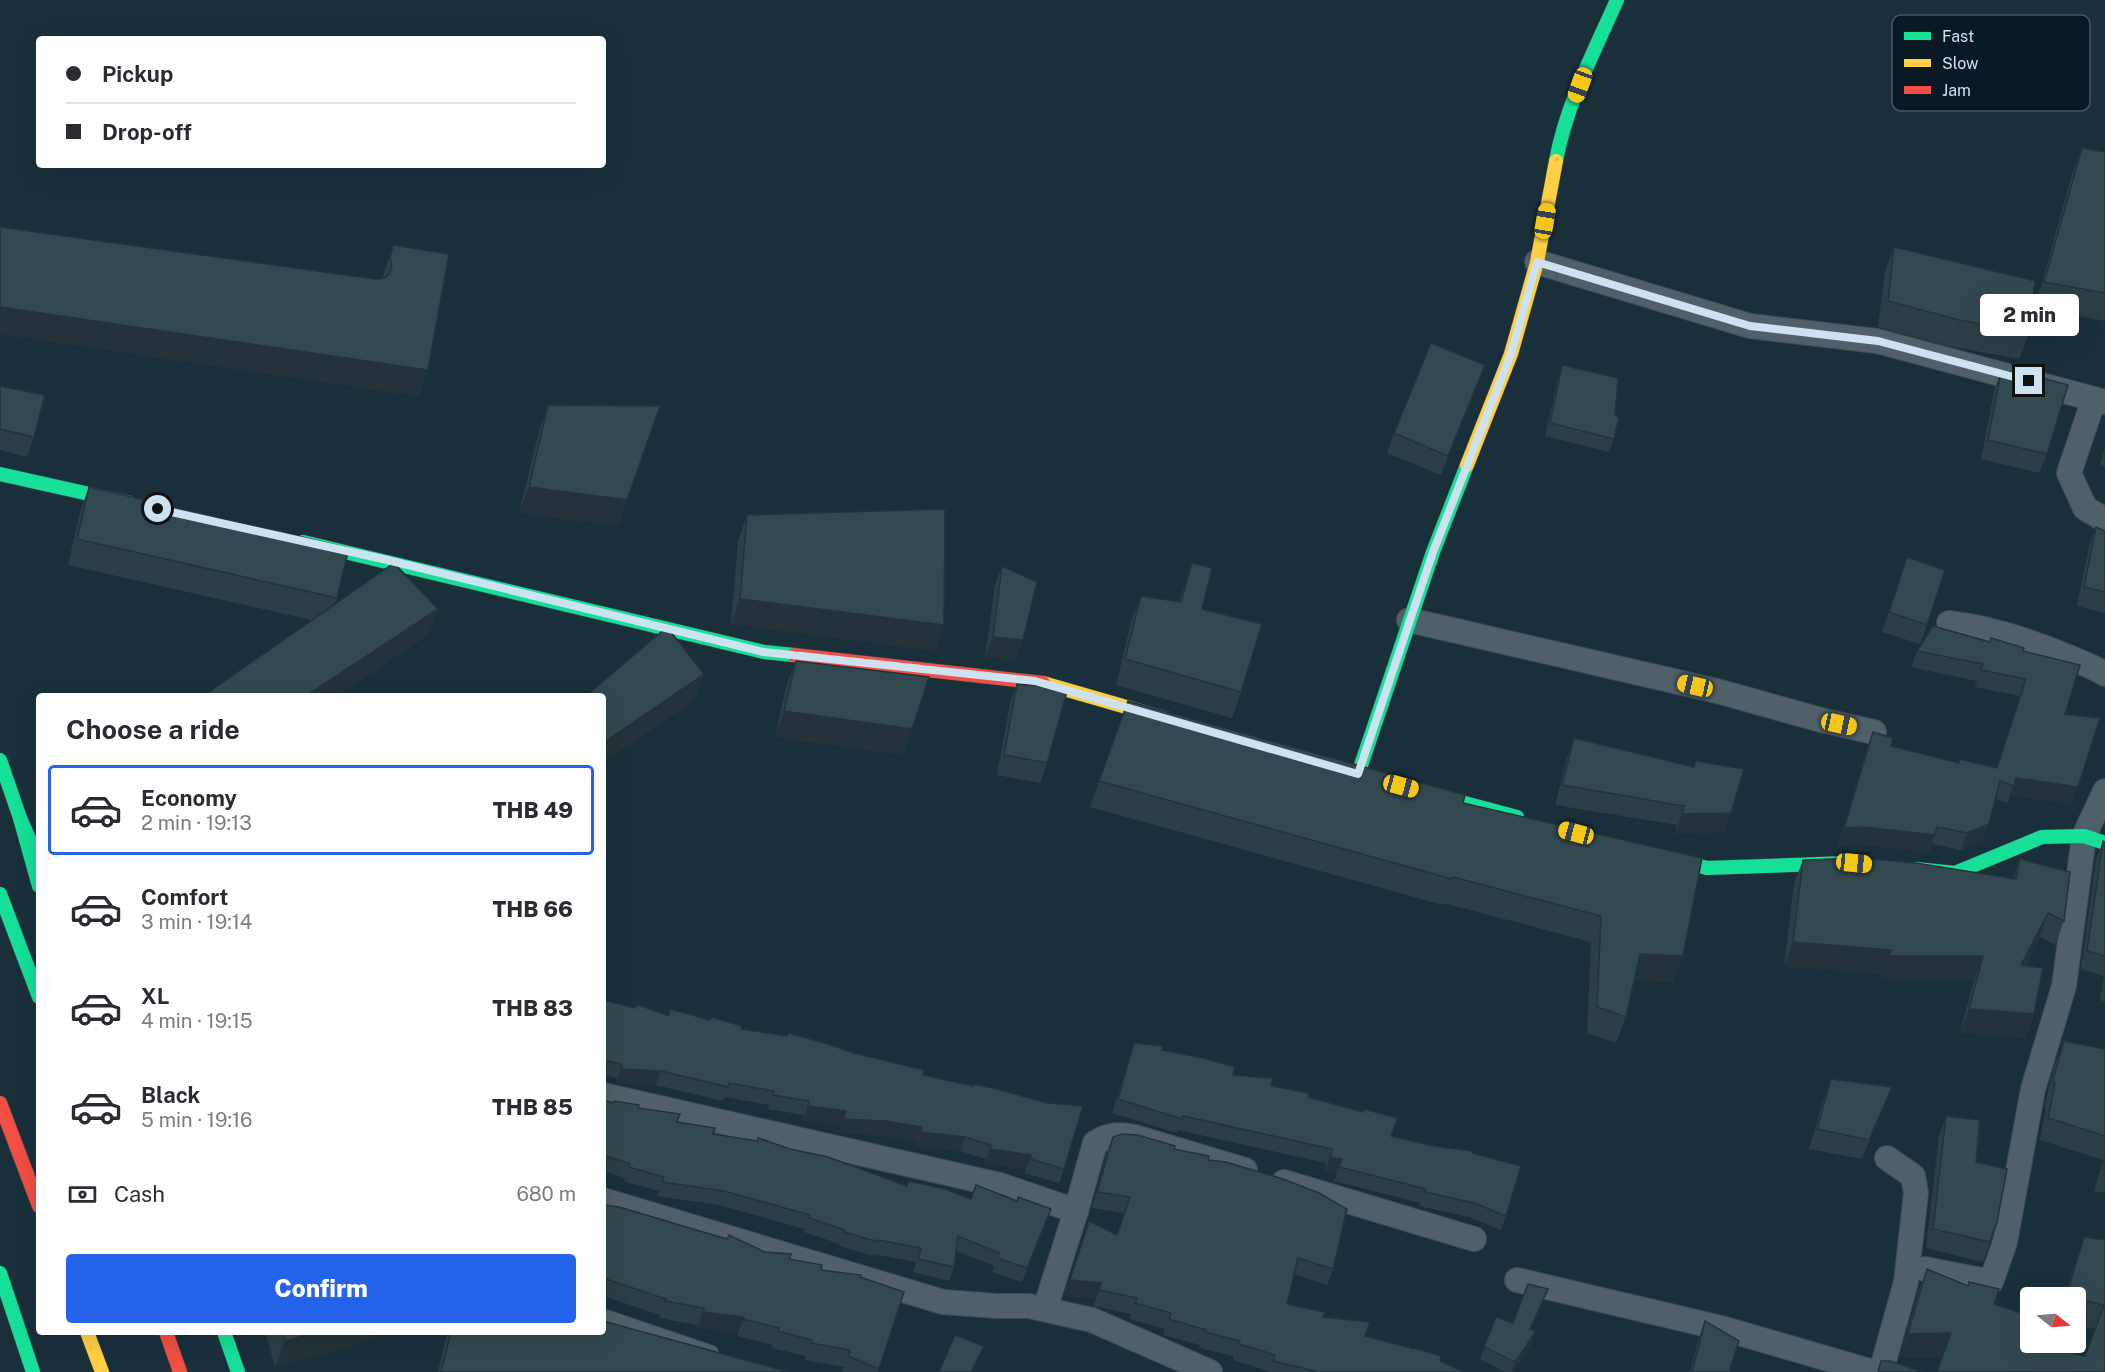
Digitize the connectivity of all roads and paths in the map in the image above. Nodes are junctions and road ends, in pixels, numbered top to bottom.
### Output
1 (1617, 0) edge
2 (1537, 262) junction
3 (2100, 400) edge
4 (0, 474) edge
5 (139, 505) edge
6 (2105, 520) edge
7 (290, 539) edge
8 (1409, 620) junction
9 (1949, 623) dead end
10 (2105, 674) edge
11 (1185, 724) edge
12 (1875, 732) edge
13 (0, 760) edge
14 (1358, 774) edge
15 (1403, 786) edge
16 (2105, 791) edge
17 (20, 818) junction
18 (1527, 819) edge
19 (2094, 839) edge
20 (1640, 850) edge
21 (36, 855) edge
22 (1866, 864) edge
23 (1899, 867) edge
24 (36, 875) edge
25 (0, 894) edge
26 (36, 989) edge
27 (606, 1096) edge
28 (0, 1103) edge
29 (1887, 1158) dead end
30 (36, 1198) edge
31 (606, 1201) edge
32 (1076, 1211) junction
33 (1474, 1239) dead end
34 (1925, 1269) edge
35 (0, 1274) edge
36 (1517, 1280) dead end
37 (1045, 1309) junction
38 (606, 1316) edge
39 (88, 1335) edge
40 (167, 1335) edge
41 (225, 1335) edge
42 (728, 1357) edge
43 (1871, 1371) edge
44 (33, 1372) edge
45 (102, 1372) edge
46 (180, 1372) edge
47 (238, 1372) edge
48 (1210, 1372) edge

1 - 2 street
2 - 3 street
2 - 8 street
3 - 6 street
4 - 5 street
7 - 11 street
8 - 12 street
8 - 14 street
9 - 10 street
13 - 17 street
15 - 18 street
16 - 19 street
17 - 21 street
17 - 24 street
19 - 23 street
19 - 34 street
20 - 22 street
25 - 26 street
27 - 32 street
28 - 30 street
29 - 43 street
31 - 37 street
32 - 33 street
32 - 37 street
35 - 44 street
36 - 43 street
37 - 48 street
38 - 42 lane
39 - 45 street
40 - 46 street
41 - 47 street

